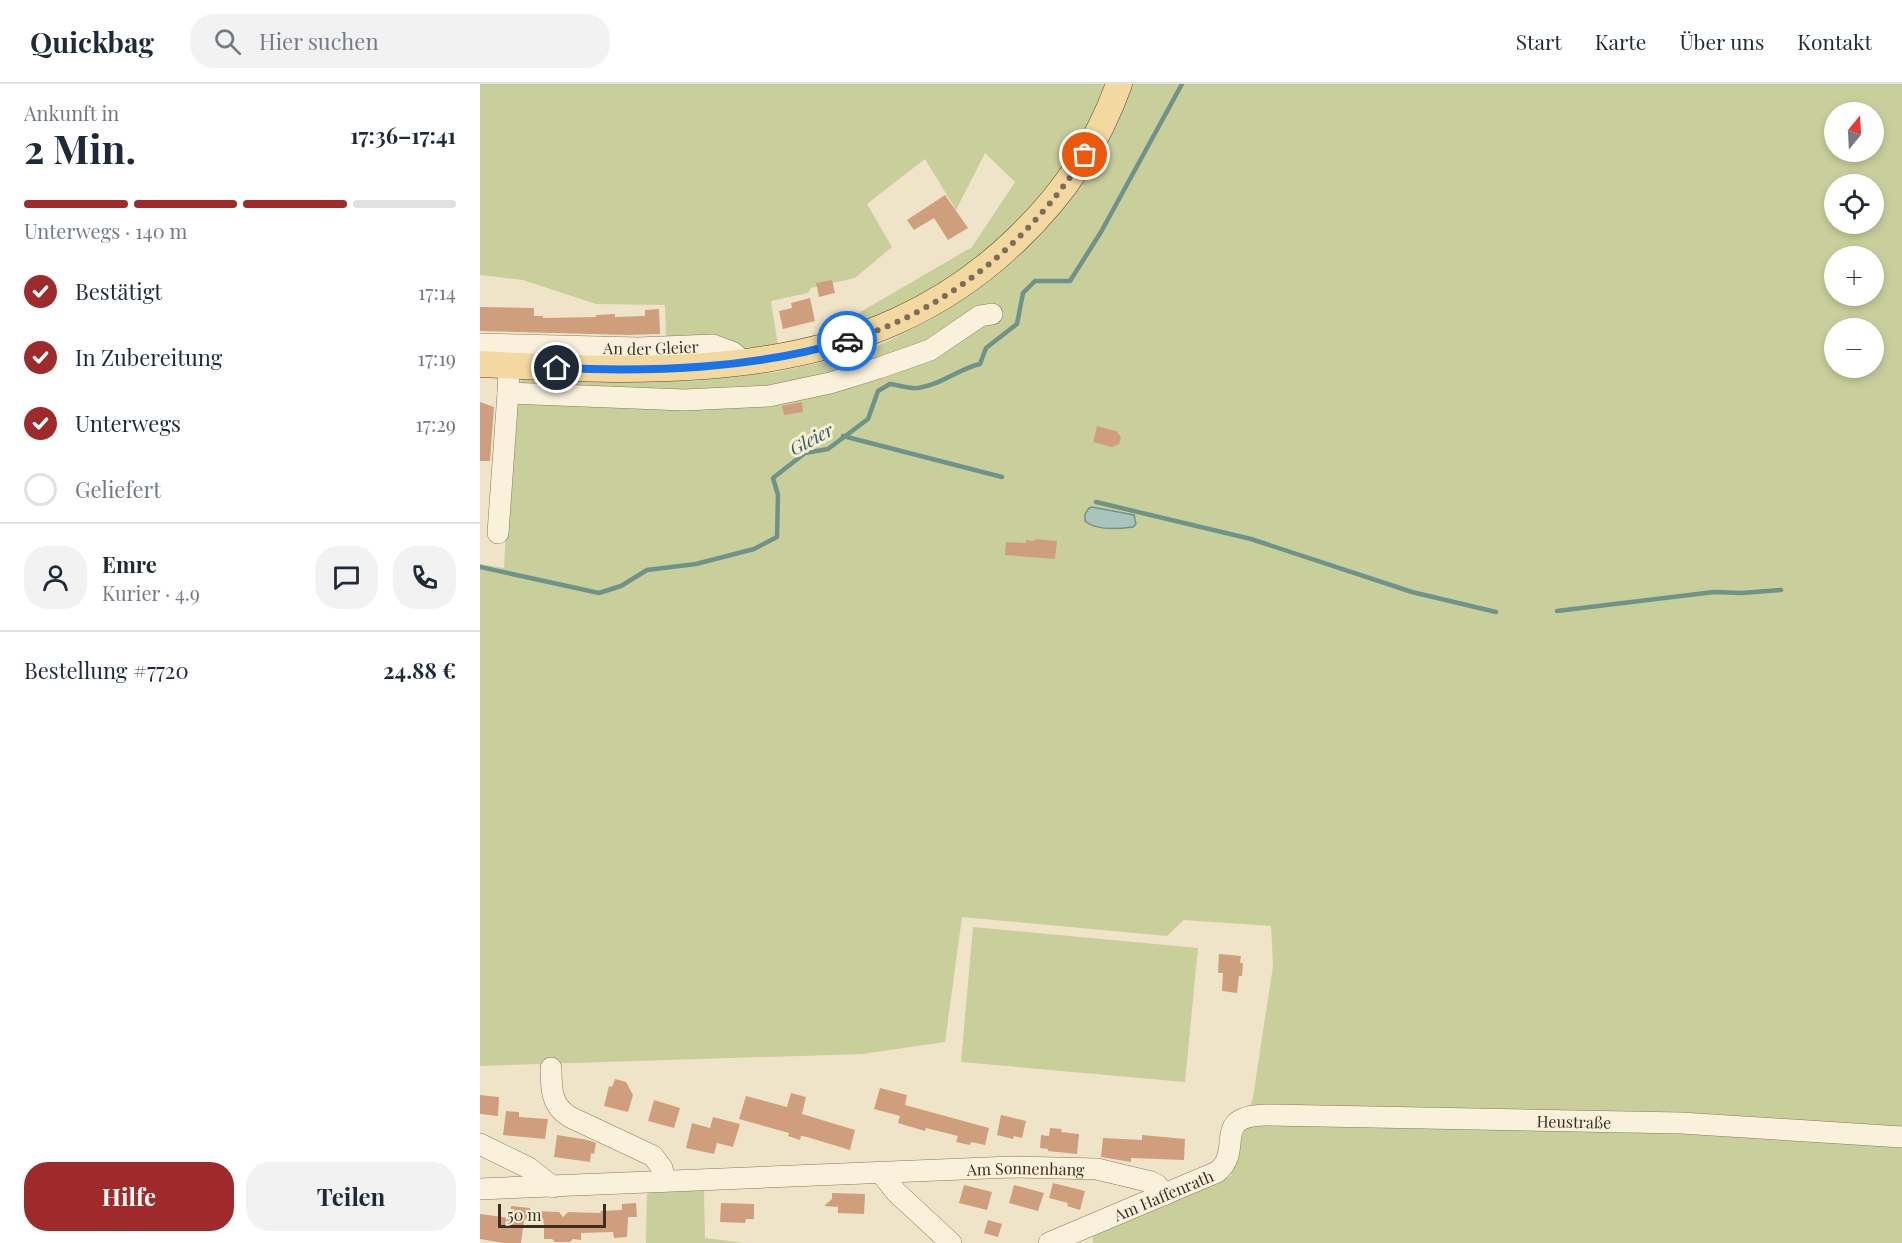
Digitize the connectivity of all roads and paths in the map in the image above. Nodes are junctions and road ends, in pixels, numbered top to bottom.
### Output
1 (1119, 84) edge
2 (992, 314) dead end
3 (480, 344) edge
4 (746, 363) junction
5 (480, 364) edge
6 (509, 366) junction
7 (508, 393) junction
8 (498, 533) dead end
9 (551, 1068) dead end
10 (1246, 1117) joint
11 (1902, 1137) edge
12 (480, 1144) edge
13 (881, 1173) junction
14 (665, 1181) junction
15 (553, 1187) junction
16 (480, 1189) edge
17 (1164, 1195) junction
18 (951, 1243) edge
19 (1049, 1243) edge

1 - 4 main road, An der Gleier
2 - 7 street
3 - 4 street, An der Gleier
4 - 6 main road, An der Gleier
5 - 6 main road, An der Gleier
6 - 7 street
7 - 8 street
9 - 14 street
10 - 11 street, Heustraße
10 - 17 street, Am Haffenrath
12 - 15 street
13 - 14 street, Am Sonnenhang
13 - 17 street, Am Sonnenhang
13 - 18 street
14 - 15 street, Am Sonnenhang
15 - 16 street, Am Sonnenhang
17 - 19 street, Am Haffenrath

